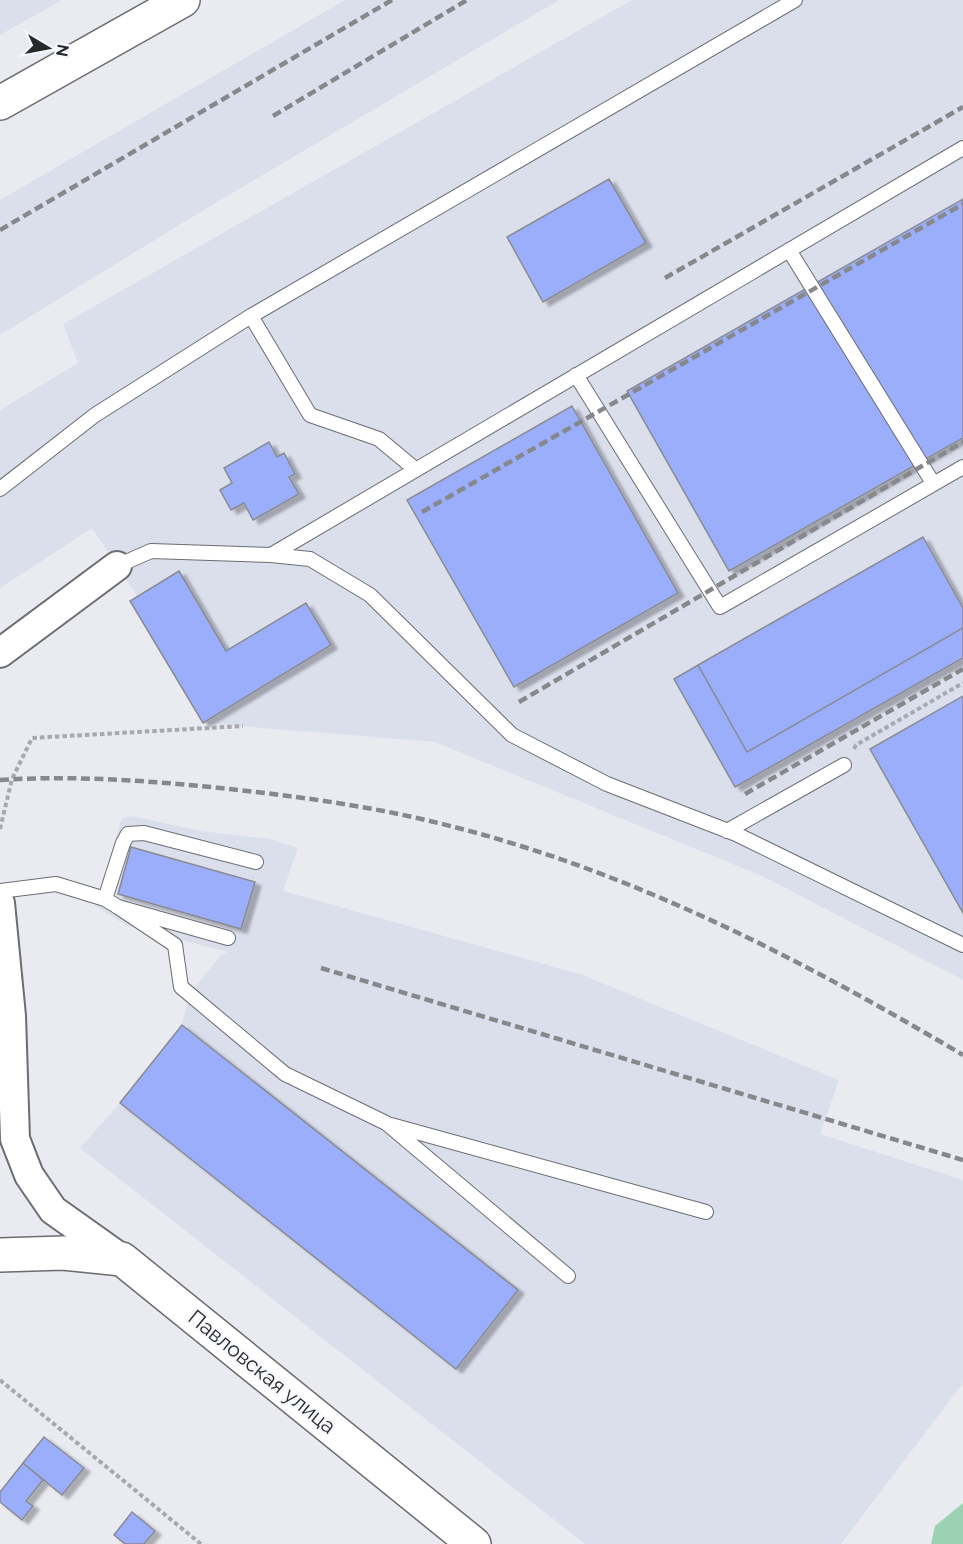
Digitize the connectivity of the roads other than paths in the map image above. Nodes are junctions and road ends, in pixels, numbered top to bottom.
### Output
1 (183, 0) edge
2 (795, 0) edge
3 (0, 103) edge
4 (963, 148) edge
5 (789, 250) junction
6 (251, 316) junction
7 (576, 375) junction
8 (963, 467) edge
9 (415, 469) junction
10 (933, 483) junction
11 (0, 489) edge
12 (271, 555) junction
13 (117, 566) joint
14 (0, 653) edge
15 (844, 765) road end
16 (727, 831) junction
17 (256, 862) dead end
18 (0, 891) edge
19 (105, 899) junction
20 (0, 903) edge
21 (118, 907) junction
22 (228, 938) dead end
23 (963, 945) edge
24 (386, 1124) junction
25 (7, 1148) edge
26 (706, 1212) dead end
27 (15, 1255) edge
28 (122, 1259) junction
29 (568, 1276) dead end
30 (474, 1544) edge

1 - 3 main road
2 - 6 lane
4 - 5 lane
5 - 7 lane
5 - 10 lane
6 - 9 lane
6 - 11 lane
7 - 9 lane
7 - 10 lane
8 - 10 lane
9 - 12 lane
12 - 13 lane
12 - 16 lane
13 - 14 street
15 - 16 lane
16 - 23 lane
17 - 19 lane
18 - 19 lane
19 - 21 lane
20 - 25 street
21 - 22 lane
21 - 24 lane
24 - 26 lane
24 - 29 lane
25 - 28 street
27 - 28 main road
28 - 30 main road, Павловская улица

